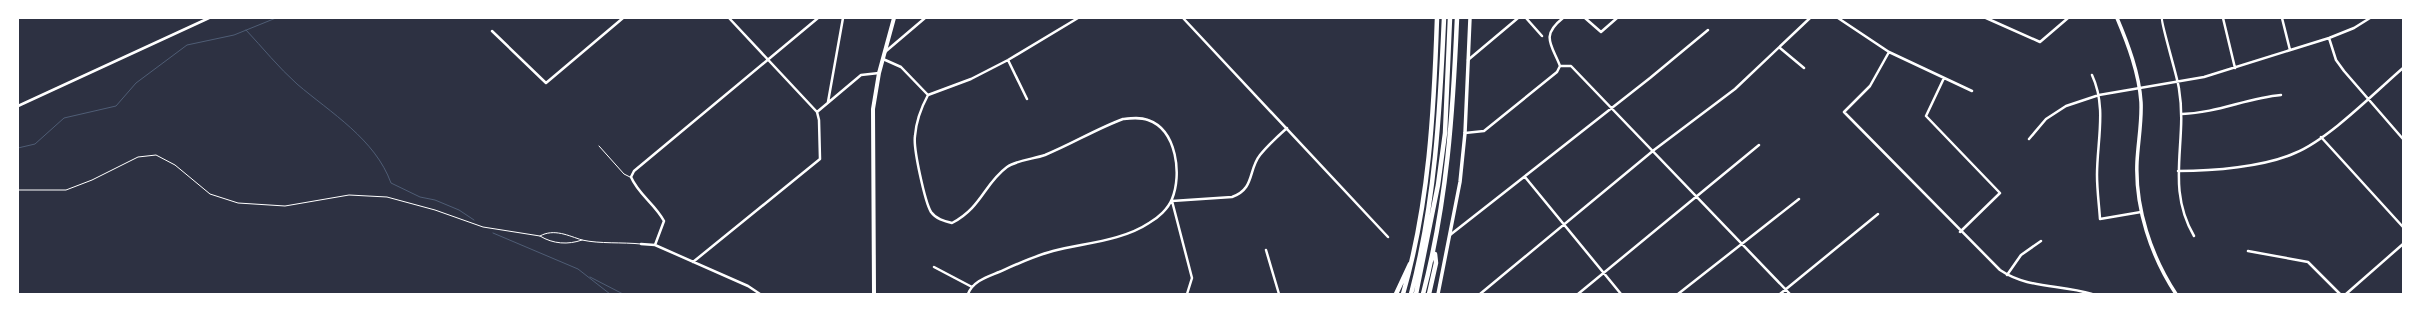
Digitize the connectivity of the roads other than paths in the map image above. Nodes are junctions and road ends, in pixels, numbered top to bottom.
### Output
1 (208, 18) edge
2 (623, 18) edge
3 (729, 18) edge
4 (818, 18) edge
5 (843, 18) edge
6 (894, 18) edge
7 (925, 18) edge
8 (1078, 18) edge
9 (1183, 18) edge
10 (1437, 18) edge
11 (1444, 18) edge
12 (1450, 18) edge
13 (1457, 18) edge
14 (1470, 18) edge
15 (1518, 18) edge
16 (1526, 18) edge
17 (1563, 18) edge
18 (1585, 18) edge
19 (1617, 18) edge
20 (1810, 18) edge
21 (1838, 18) edge
22 (1986, 18) edge
23 (2068, 18) edge
24 (2117, 18) edge
25 (2223, 18) edge
26 (2282, 18) edge
27 (2370, 18) edge
28 (2161, 19) edge
29 (1708, 30) dead end
30 (492, 31) dead end
31 (1542, 36) dead end
32 (2328, 38) junction
33 (1780, 48) junction
34 (2290, 50) junction
35 (885, 52) junction
36 (1890, 52) junction
37 (883, 59) junction
38 (1008, 60) junction
39 (1468, 60) junction
40 (768, 62) junction
41 (1560, 66) junction
42 (1804, 68) dead end
43 (2235, 68) junction
44 (2403, 68) edge
45 (879, 73) junction
46 (2092, 75) dead end
47 (1944, 78) junction
48 (2178, 83) junction
49 (2139, 89) junction
50 (1972, 91) dead end
51 (928, 95) junction
52 (2099, 95) junction
53 (2281, 95) dead end
54 (1027, 99) dead end
55 (2367, 99) junction
56 (828, 102) junction
57 (18, 106) edge
58 (1612, 108) junction
59 (817, 112) junction
60 (2182, 114) junction
61 (1287, 128) junction
62 (1465, 133) junction
63 (2321, 137) junction
64 (2403, 138) edge
65 (2029, 139) dead end
66 (1759, 145) dead end
67 (599, 146) dead end
68 (1654, 150) junction
69 (2178, 171) junction
70 (631, 177) junction
71 (1525, 177) junction
72 (18, 190) edge
73 (1696, 198) junction
74 (1799, 199) dead end
75 (1172, 201) junction
76 (2141, 212) junction
77 (1878, 214) dead end
78 (1565, 226) junction
79 (2403, 227) edge
80 (1960, 232) junction
81 (1450, 235) junction
82 (540, 236) junction
83 (2194, 236) dead end
84 (1388, 237) dead end
85 (582, 240) junction
86 (2041, 241) dead end
87 (1740, 243) junction
88 (641, 244) joint
89 (2403, 244) edge
90 (655, 245) junction
91 (1266, 250) dead end
92 (1434, 250) junction
93 (2248, 251) dead end
94 (1412, 261) junction
95 (693, 262) junction
96 (934, 267) dead end
97 (1604, 273) junction
98 (2006, 275) junction
99 (972, 287) junction
100 (1785, 290) junction
101 (760, 294) edge
102 (874, 294) edge
103 (968, 294) edge
104 (1187, 294) edge
105 (1279, 294) edge
106 (1396, 294) edge
107 (1403, 294) edge
108 (1411, 294) edge
109 (1416, 294) edge
110 (1423, 294) edge
111 (1429, 294) edge
112 (1438, 294) edge
113 (1480, 294) edge
114 (1578, 294) edge
115 (1621, 294) edge
116 (1678, 294) edge
117 (1780, 294) edge
118 (1790, 294) edge
119 (2092, 294) edge
120 (2176, 294) edge
121 (2340, 294) edge
122 (2346, 294) edge

1 - 57 street
2 - 30 street
3 - 40 street
4 - 40 street
5 - 56 street
6 - 35 main road
7 - 35 street
8 - 38 street
9 - 61 street
10 - 94 highway
11 - 108 highway
12 - 109 highway
13 - 92 highway
14 - 39 main road
15 - 39 street
16 - 31 street
17 - 41 street
18 - 19 street
20 - 33 street
21 - 36 street
22 - 23 street
24 - 49 main road
25 - 43 street
26 - 34 street
27 - 32 street
28 - 48 street
29 - 58 street
32 - 34 street
32 - 55 street
33 - 42 street
33 - 68 street
34 - 43 street
35 - 37 main road
36 - 47 street
36 - 80 street
37 - 45 main road
37 - 51 street
38 - 51 street
38 - 54 street
39 - 62 main road
40 - 59 street
40 - 70 street
41 - 58 street
41 - 62 street
43 - 48 street
44 - 55 street
45 - 56 street
45 - 102 main road
46 - 52 street
47 - 50 street
47 - 80 street
48 - 49 street
48 - 60 street
49 - 52 street
49 - 76 main road
51 - 75 street
52 - 65 street
52 - 76 street
53 - 60 street
55 - 63 street
55 - 64 street
56 - 59 street
58 - 68 street
58 - 71 street
59 - 95 street
60 - 69 street
61 - 75 street
61 - 84 street
62 - 81 main road
63 - 69 street
63 - 79 street
66 - 73 street
67 - 70 lane
68 - 73 street
68 - 78 street
69 - 83 street
70 - 90 street
71 - 78 street
71 - 81 street
72 - 82 lane
73 - 87 street
73 - 97 street
74 - 87 street
75 - 99 street
75 - 104 street
76 - 120 main road
77 - 100 street
78 - 97 street
78 - 113 street
80 - 98 street
81 - 112 main road
82 - 85 lane
82 - 85 lane
85 - 88 lane
86 - 98 street
87 - 100 street
87 - 116 street
88 - 90 street
89 - 122 street
90 - 95 street
91 - 105 street
92 - 110 highway
92 - 111 highway
93 - 121 street
94 - 106 highway
94 - 107 highway
95 - 101 street
96 - 99 street
97 - 114 street
97 - 115 street
98 - 119 street
99 - 103 street
100 - 117 street
100 - 118 street

